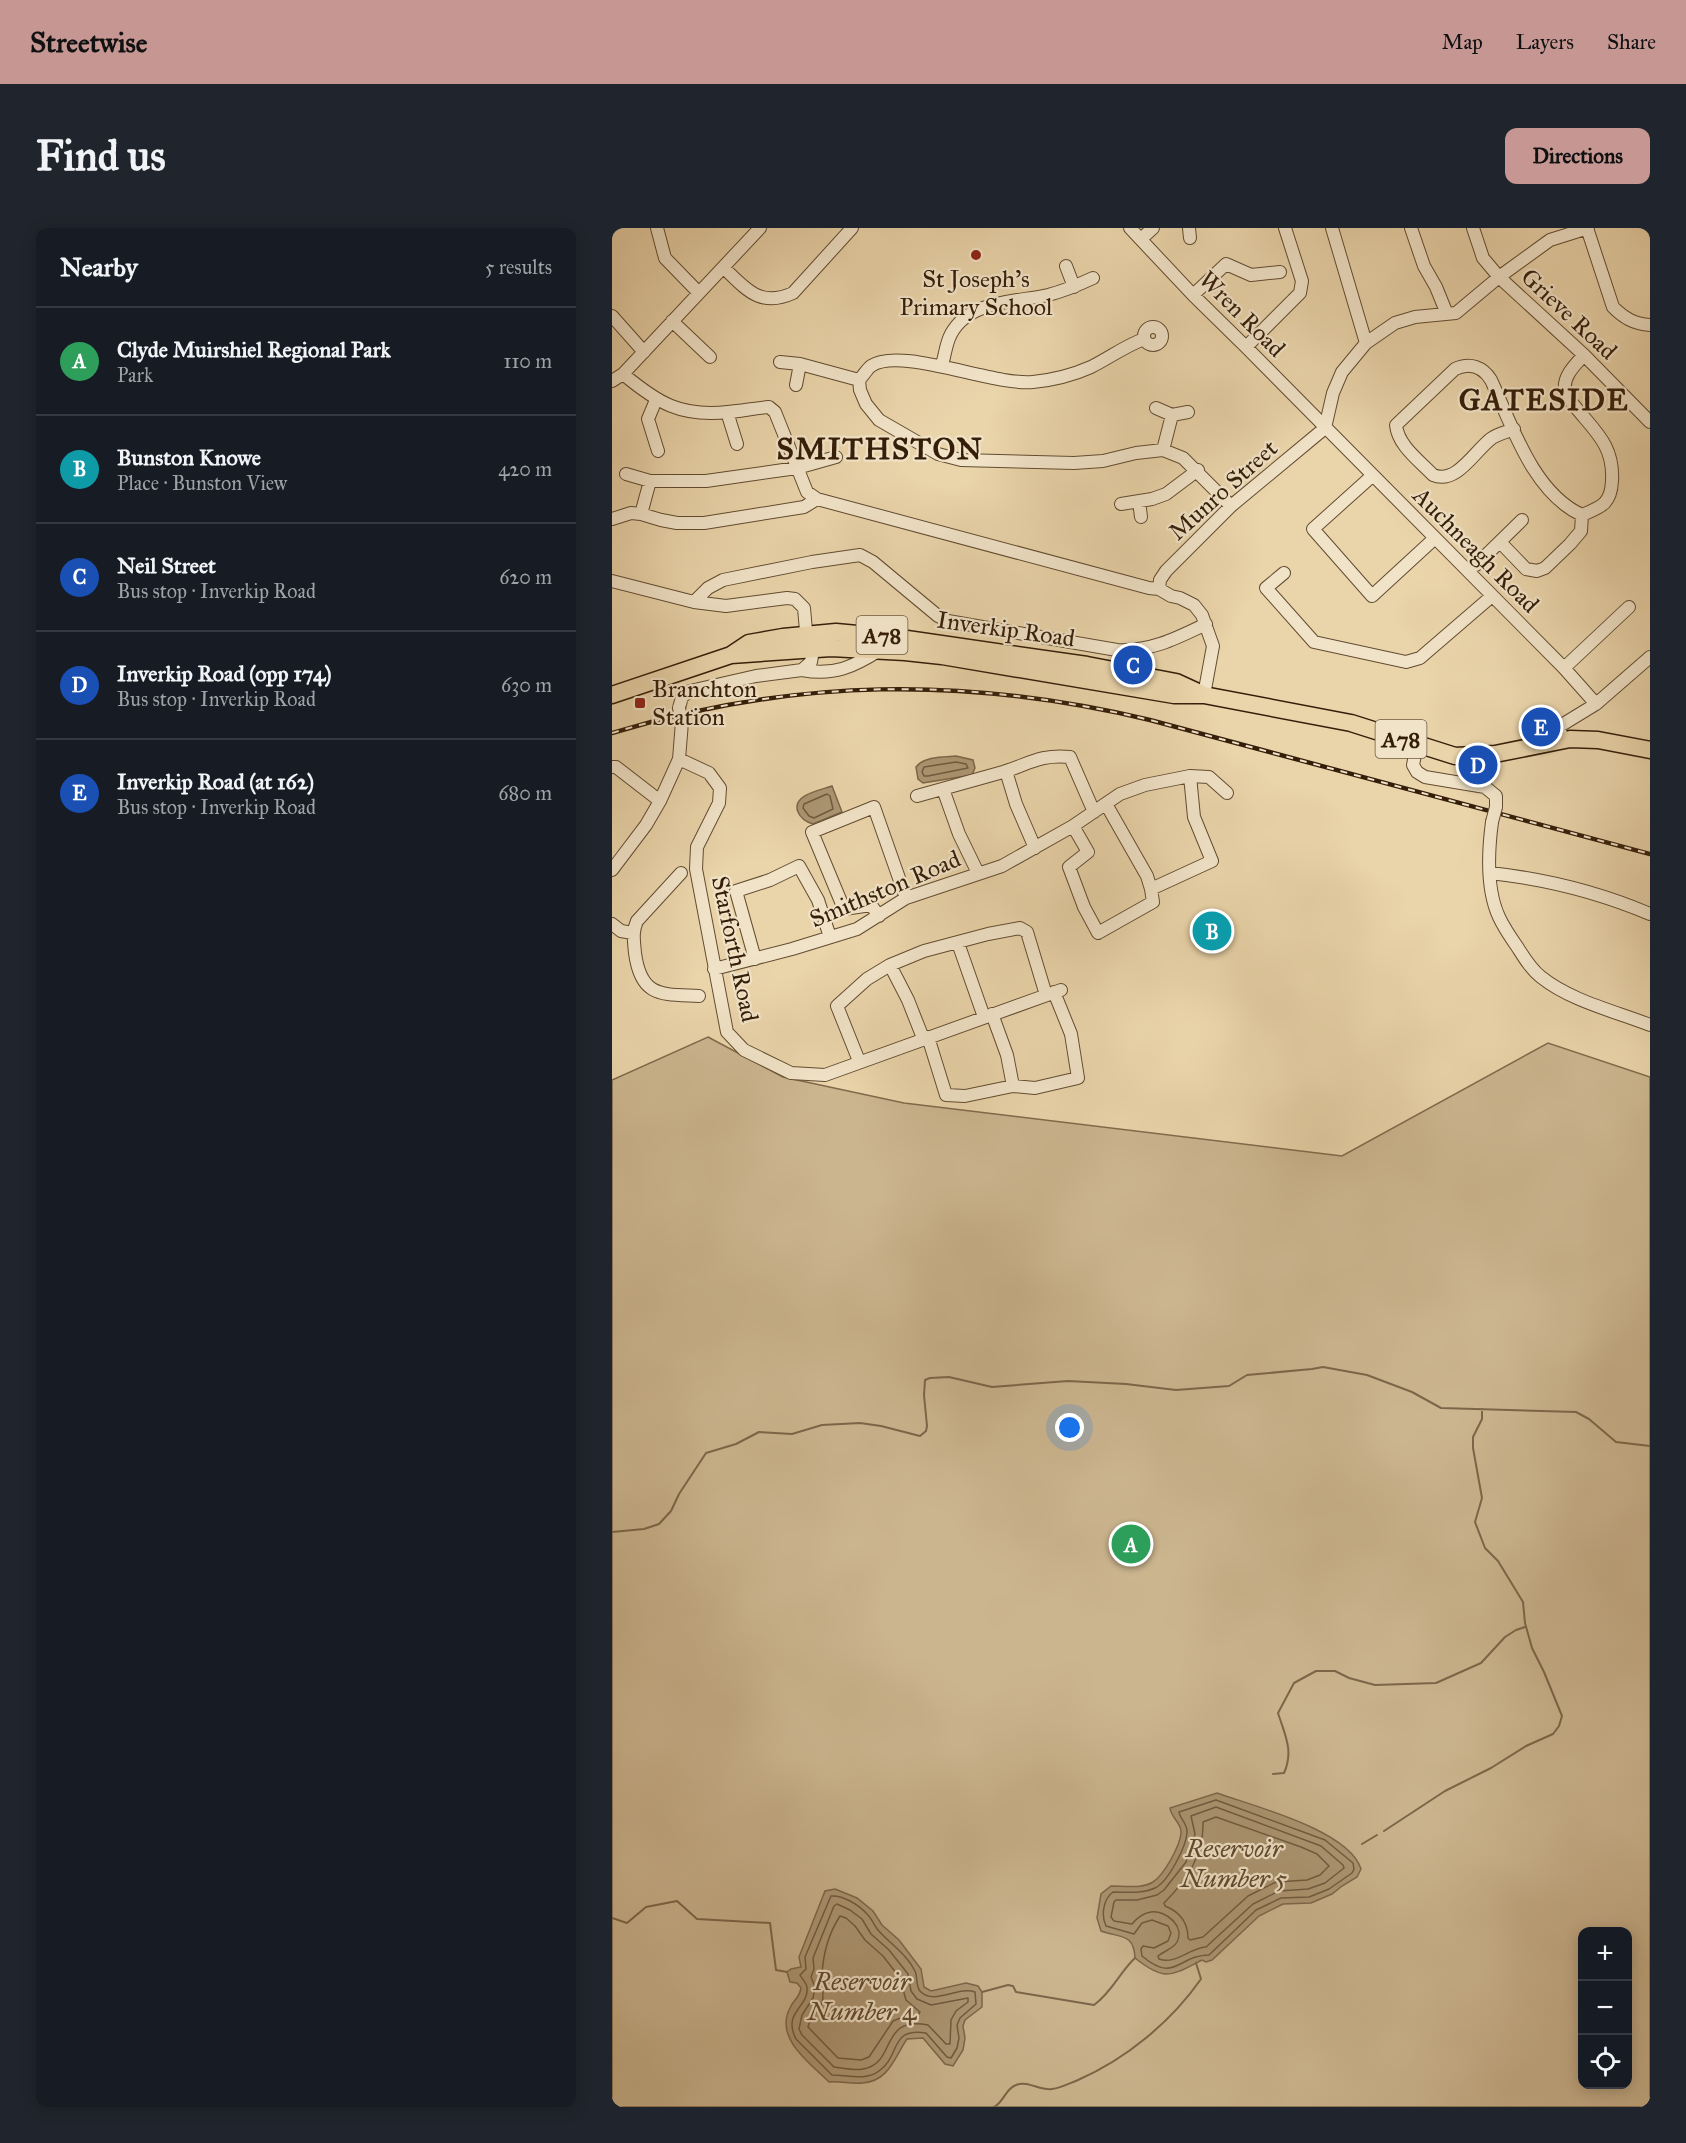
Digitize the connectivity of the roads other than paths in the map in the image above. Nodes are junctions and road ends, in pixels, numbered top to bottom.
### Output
1 (657, 228) edge
2 (760, 228) edge
3 (852, 228) edge
4 (1130, 228) edge
5 (1153, 228) edge
6 (1285, 228) edge
7 (1332, 228) edge
8 (1412, 228) edge
9 (1473, 228) edge
10 (1588, 228) edge
11 (1141, 239) junction
12 (1066, 266) dead end
13 (724, 268) junction
14 (1280, 272) dead end
15 (1499, 277) junction
16 (1093, 278) dead end
17 (1074, 286) junction
18 (699, 293) junction
19 (1193, 295) junction
20 (1447, 314) junction
21 (612, 316) edge
22 (672, 321) junction
23 (1650, 325) edge
24 (1144, 339) dead end
25 (1366, 343) junction
26 (1246, 347) junction
27 (644, 352) junction
28 (1584, 355) junction
29 (710, 357) dead end
30 (780, 362) dead end
31 (800, 364) junction
32 (942, 365) junction
33 (623, 374) junction
34 (859, 380) junction
35 (612, 381) edge
36 (796, 385) dead end
37 (656, 400) junction
38 (1156, 408) dead end
39 (727, 412) junction
40 (1188, 412) dead end
41 (1172, 415) junction
42 (1650, 422) edge
43 (1325, 428) junction
44 (1514, 429) junction
45 (737, 444) dead end
46 (1162, 450) junction
47 (658, 451) dead end
48 (836, 457) dead end
49 (797, 468) junction
50 (1198, 471) junction
51 (626, 474) dead end
52 (1372, 476) junction
53 (650, 481) junction
54 (817, 499) junction
55 (1139, 501) junction
56 (1121, 504) dead end
57 (1231, 506) junction
58 (641, 513) junction
59 (1582, 515) junction
60 (1141, 517) dead end
61 (612, 519) edge
62 (1522, 520) dead end
63 (1435, 538) junction
64 (1500, 542) junction
65 (1476, 565) dead end
66 (1284, 573) dead end
67 (612, 581) edge
68 (1159, 589) junction
69 (1492, 596) junction
70 (694, 602) junction
71 (1629, 608) dead end
72 (1206, 624) junction
73 (807, 642) junction
74 (881, 650) junction
75 (730, 655) junction
76 (751, 655) junction
77 (1650, 657) edge
78 (1564, 669) junction
79 (788, 670) junction
80 (802, 670) junction
81 (756, 675) junction
82 (612, 695) edge
83 (1204, 695) junction
84 (1596, 704) junction
85 (1561, 740) junction
86 (1418, 744) junction
87 (1650, 750) edge
88 (679, 759) junction
89 (612, 767) edge
90 (1006, 771) junction
91 (1190, 776) junction
92 (943, 789) junction
93 (1227, 793) dead end
94 (917, 796) dead end
95 (660, 801) junction
96 (1106, 804) junction
97 (1094, 812) junction
98 (1073, 826) junction
99 (1035, 848) junction
100 (612, 870) edge
101 (681, 873) dead end
102 (978, 873) junction
103 (1490, 873) junction
104 (1151, 889) junction
105 (906, 898) junction
106 (1650, 914) edge
107 (879, 916) junction
108 (612, 924) edge
109 (633, 933) junction
110 (830, 937) junction
111 (958, 943) junction
112 (755, 959) junction
113 (890, 965) junction
114 (714, 969) junction
115 (681, 981) dead end
116 (1054, 993) junction
117 (682, 995) junction
118 (699, 996) dead end
119 (988, 1015) junction
120 (1650, 1025) edge
121 (926, 1038) junction
122 (859, 1061) junction
123 (1013, 1086) junction

1 - 18 street
2 - 13 street
3 - 13 street
4 - 11 street, Wren Road
5 - 11 street
6 - 26 street
7 - 25 street
8 - 20 street
9 - 15 street, Grieve Road
10 - 15 street
10 - 23 street
11 - 19 street, Wren Road
12 - 17 street
13 - 18 street
14 - 19 street
15 - 20 street
15 - 28 street, Grieve Road
16 - 17 street
17 - 32 street
18 - 22 street
19 - 26 street, Wren Road
20 - 25 street
21 - 27 street
22 - 27 street
22 - 29 street
24 - 32 street
25 - 43 street
26 - 43 street, Wren Road
27 - 33 street
28 - 42 street, Grieve Road
28 - 59 street
30 - 31 street
31 - 34 street
31 - 36 street
32 - 34 street
33 - 35 street
33 - 37 street
34 - 46 street
37 - 39 street
37 - 47 street
38 - 41 street
39 - 45 street
39 - 49 street
40 - 41 street
41 - 46 street
43 - 52 street, Auchneagh Road
43 - 57 street, Munro Street
44 - 44 street
44 - 59 street
46 - 50 street
48 - 49 street
49 - 53 street
49 - 54 street
50 - 55 street
50 - 57 street
51 - 53 street
52 - 63 street, Auchneagh Road
52 - 63 street
53 - 58 street
54 - 58 street
54 - 68 street
55 - 56 street
55 - 60 street
57 - 68 street, Munro Street
58 - 61 street
59 - 64 street
62 - 64 street
63 - 69 street, Auchneagh Road
64 - 65 street
66 - 69 street
67 - 70 street
68 - 72 street
69 - 78 street, Auchneagh Road
70 - 72 street
70 - 73 street
71 - 78 street
72 - 83 street
73 - 74 highway, Inverkip Road / A78
73 - 75 highway, Inverkip Road / A78
73 - 76 highway, Inverkip Road / A78
73 - 79 street
73 - 80 street
73 - 83 highway, Inverkip Road / A78
74 - 80 street
74 - 83 highway, Inverkip Road / A78
75 - 76 highway, Inverkip Road / A78
75 - 82 highway, Inverkip Road / A78
76 - 81 street
77 - 84 street
78 - 84 street, Auchneagh Road
79 - 80 street
79 - 81 street
81 - 88 street, bridge
83 - 86 highway, Inverkip Road / A78
84 - 85 street
85 - 86 highway, Inverkip Road / A78
85 - 87 highway, Inverkip Road / A78
86 - 103 street, bridge
88 - 95 street
88 - 114 street, Starforth Road
89 - 95 street
90 - 92 street
90 - 97 street
90 - 99 street
91 - 93 street, Smithston Road
91 - 96 street, Smithston Road
91 - 104 street
92 - 94 street
92 - 102 street
95 - 100 street
96 - 97 street, Smithston Road
96 - 104 street
97 - 98 street, Smithston Road
98 - 99 street, Smithston Road
98 - 104 street
99 - 102 street, Smithston Road
101 - 109 street
102 - 105 street, Smithston Road
103 - 106 street
103 - 120 street
105 - 107 street, Smithston Road
105 - 107 street
107 - 110 street, Smithston Road
108 - 109 street
109 - 117 street
110 - 112 street, Smithston Road
110 - 112 street
111 - 113 street
111 - 116 street
111 - 119 street
112 - 114 street, Smithston Road
113 - 121 street
113 - 122 street
114 - 122 street, Starforth Road
115 - 117 street
116 - 119 street, Starforth Road
116 - 123 street
117 - 118 street
119 - 121 street, Starforth Road
119 - 123 street
121 - 122 street, Starforth Road
121 - 123 street

